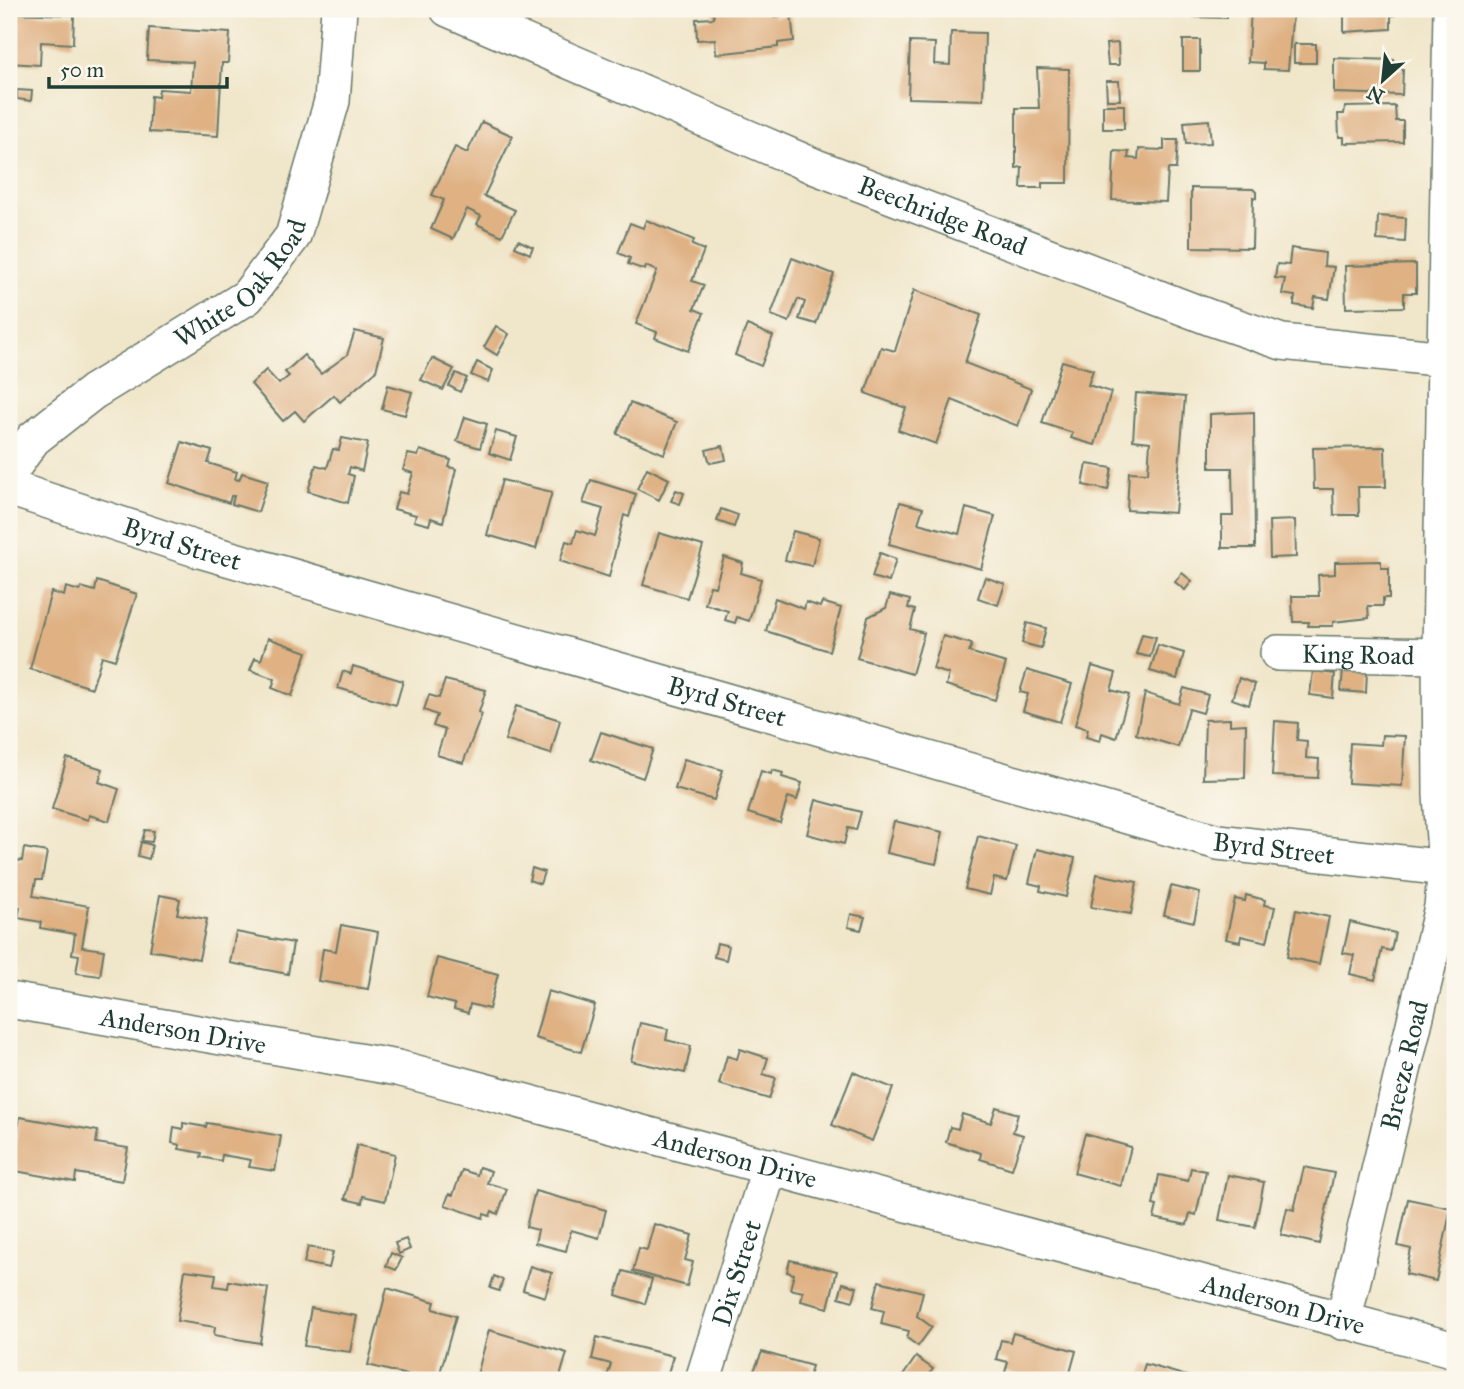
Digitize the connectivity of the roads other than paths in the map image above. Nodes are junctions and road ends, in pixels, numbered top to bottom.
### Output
1 (339, 9) edge
2 (448, 9) edge
3 (1451, 9) edge
4 (1451, 360) edge
5 (9, 473) edge
6 (9, 488) edge
7 (1278, 653) dead end
8 (1440, 656) junction
9 (1451, 869) edge
10 (9, 1000) edge
11 (770, 1166) junction
12 (1343, 1322) junction
13 (1455, 1350) edge
14 (703, 1380) edge

1 - 5 street, White Oak Road
2 - 4 street, Beechridge Road
3 - 4 street, Breeze Road
4 - 8 street, Breeze Road
6 - 9 street, Byrd Street
7 - 8 street, King Road
8 - 9 street, Breeze Road
9 - 12 street, Breeze Road
10 - 11 street, Anderson Drive
11 - 12 street, Anderson Drive
11 - 14 street, Dix Street
12 - 13 street, Anderson Drive

